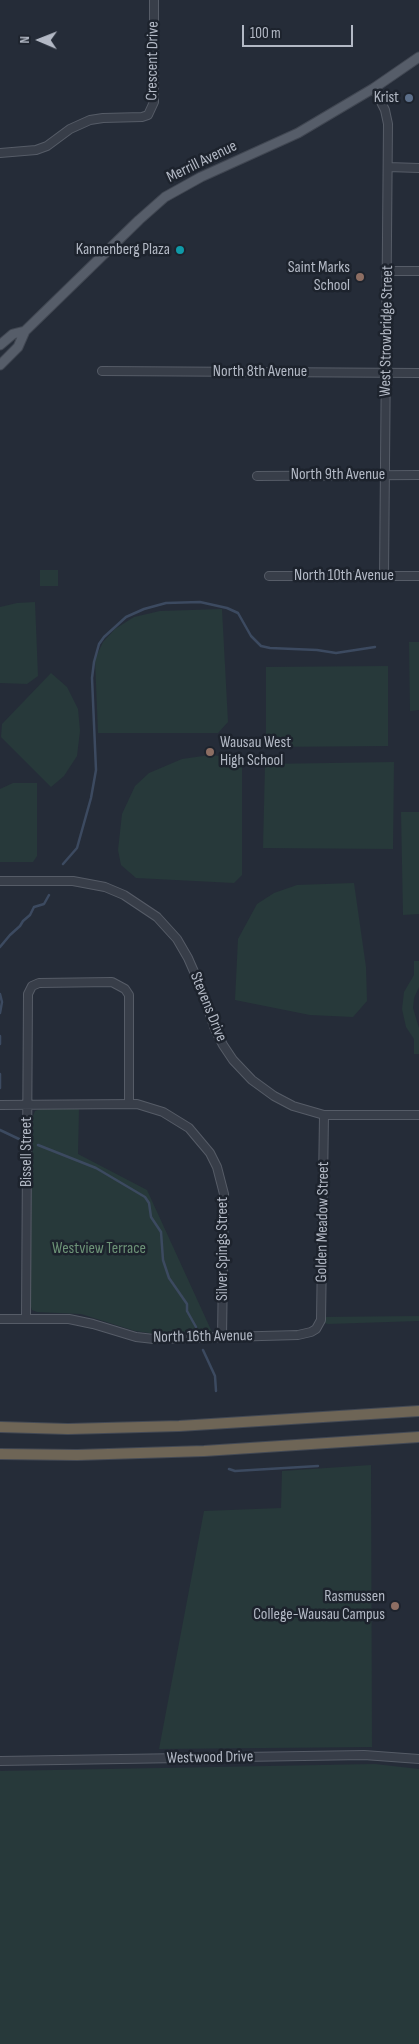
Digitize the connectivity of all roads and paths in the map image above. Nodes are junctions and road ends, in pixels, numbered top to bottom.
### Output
1 (154, 0) edge
2 (419, 57) edge
3 (374, 88) junction
4 (0, 153) edge
5 (388, 167) junction
6 (419, 168) edge
7 (387, 271) junction
8 (419, 271) edge
9 (25, 331) junction
10 (0, 345) edge
11 (0, 365) edge
12 (102, 372) dead end
13 (386, 373) junction
14 (419, 373) edge
15 (384, 475) junction
16 (419, 475) edge
17 (257, 476) dead end
18 (268, 576) dead end
19 (384, 576) junction
20 (419, 576) edge
21 (0, 881) edge
22 (129, 1104) junction
23 (0, 1105) edge
24 (27, 1105) junction
25 (324, 1115) junction
26 (419, 1116) edge
27 (26, 1318) junction
28 (0, 1319) edge
29 (316, 1329) joint
30 (222, 1338) junction
31 (419, 1410) edge
32 (0, 1427) edge
33 (419, 1437) edge
34 (0, 1454) edge
35 (419, 1759) edge
36 (0, 1761) edge

1 - 4 street, Crescent Drive
2 - 3 main road, Merrill Avenue
3 - 5 street, West Strowbridge Street
3 - 9 main road, Merrill Avenue
5 - 6 street
5 - 7 street, West Strowbridge Street
7 - 8 street
7 - 13 street, West Strowbridge Street
9 - 10 main road, Merrill Avenue
9 - 11 main road, Merrill Avenue
12 - 13 street, North 8th Avenue
13 - 14 street, North 8th Avenue
13 - 15 street, West Strowbridge Street
15 - 16 street, North 9th Avenue
15 - 17 street, North 9th Avenue
15 - 19 street, West Strowbridge Street
18 - 19 street, North 10th Avenue
19 - 20 street, North 10th Avenue
21 - 25 street, Stevens Drive
22 - 24 street, Silver Spings Street
22 - 24 street, Bissell Street
22 - 30 street, Silver Spings Street
23 - 24 street, Silver Spings Street
24 - 27 street, Bissell Street
25 - 26 street, Stevens Drive
25 - 29 street, Golden Meadow Street
27 - 28 street, North 16th Avenue
27 - 30 street, North 16th Avenue
29 - 30 street, North 16th Avenue
31 - 32 highway
33 - 34 highway
35 - 36 street, Westwood Drive

